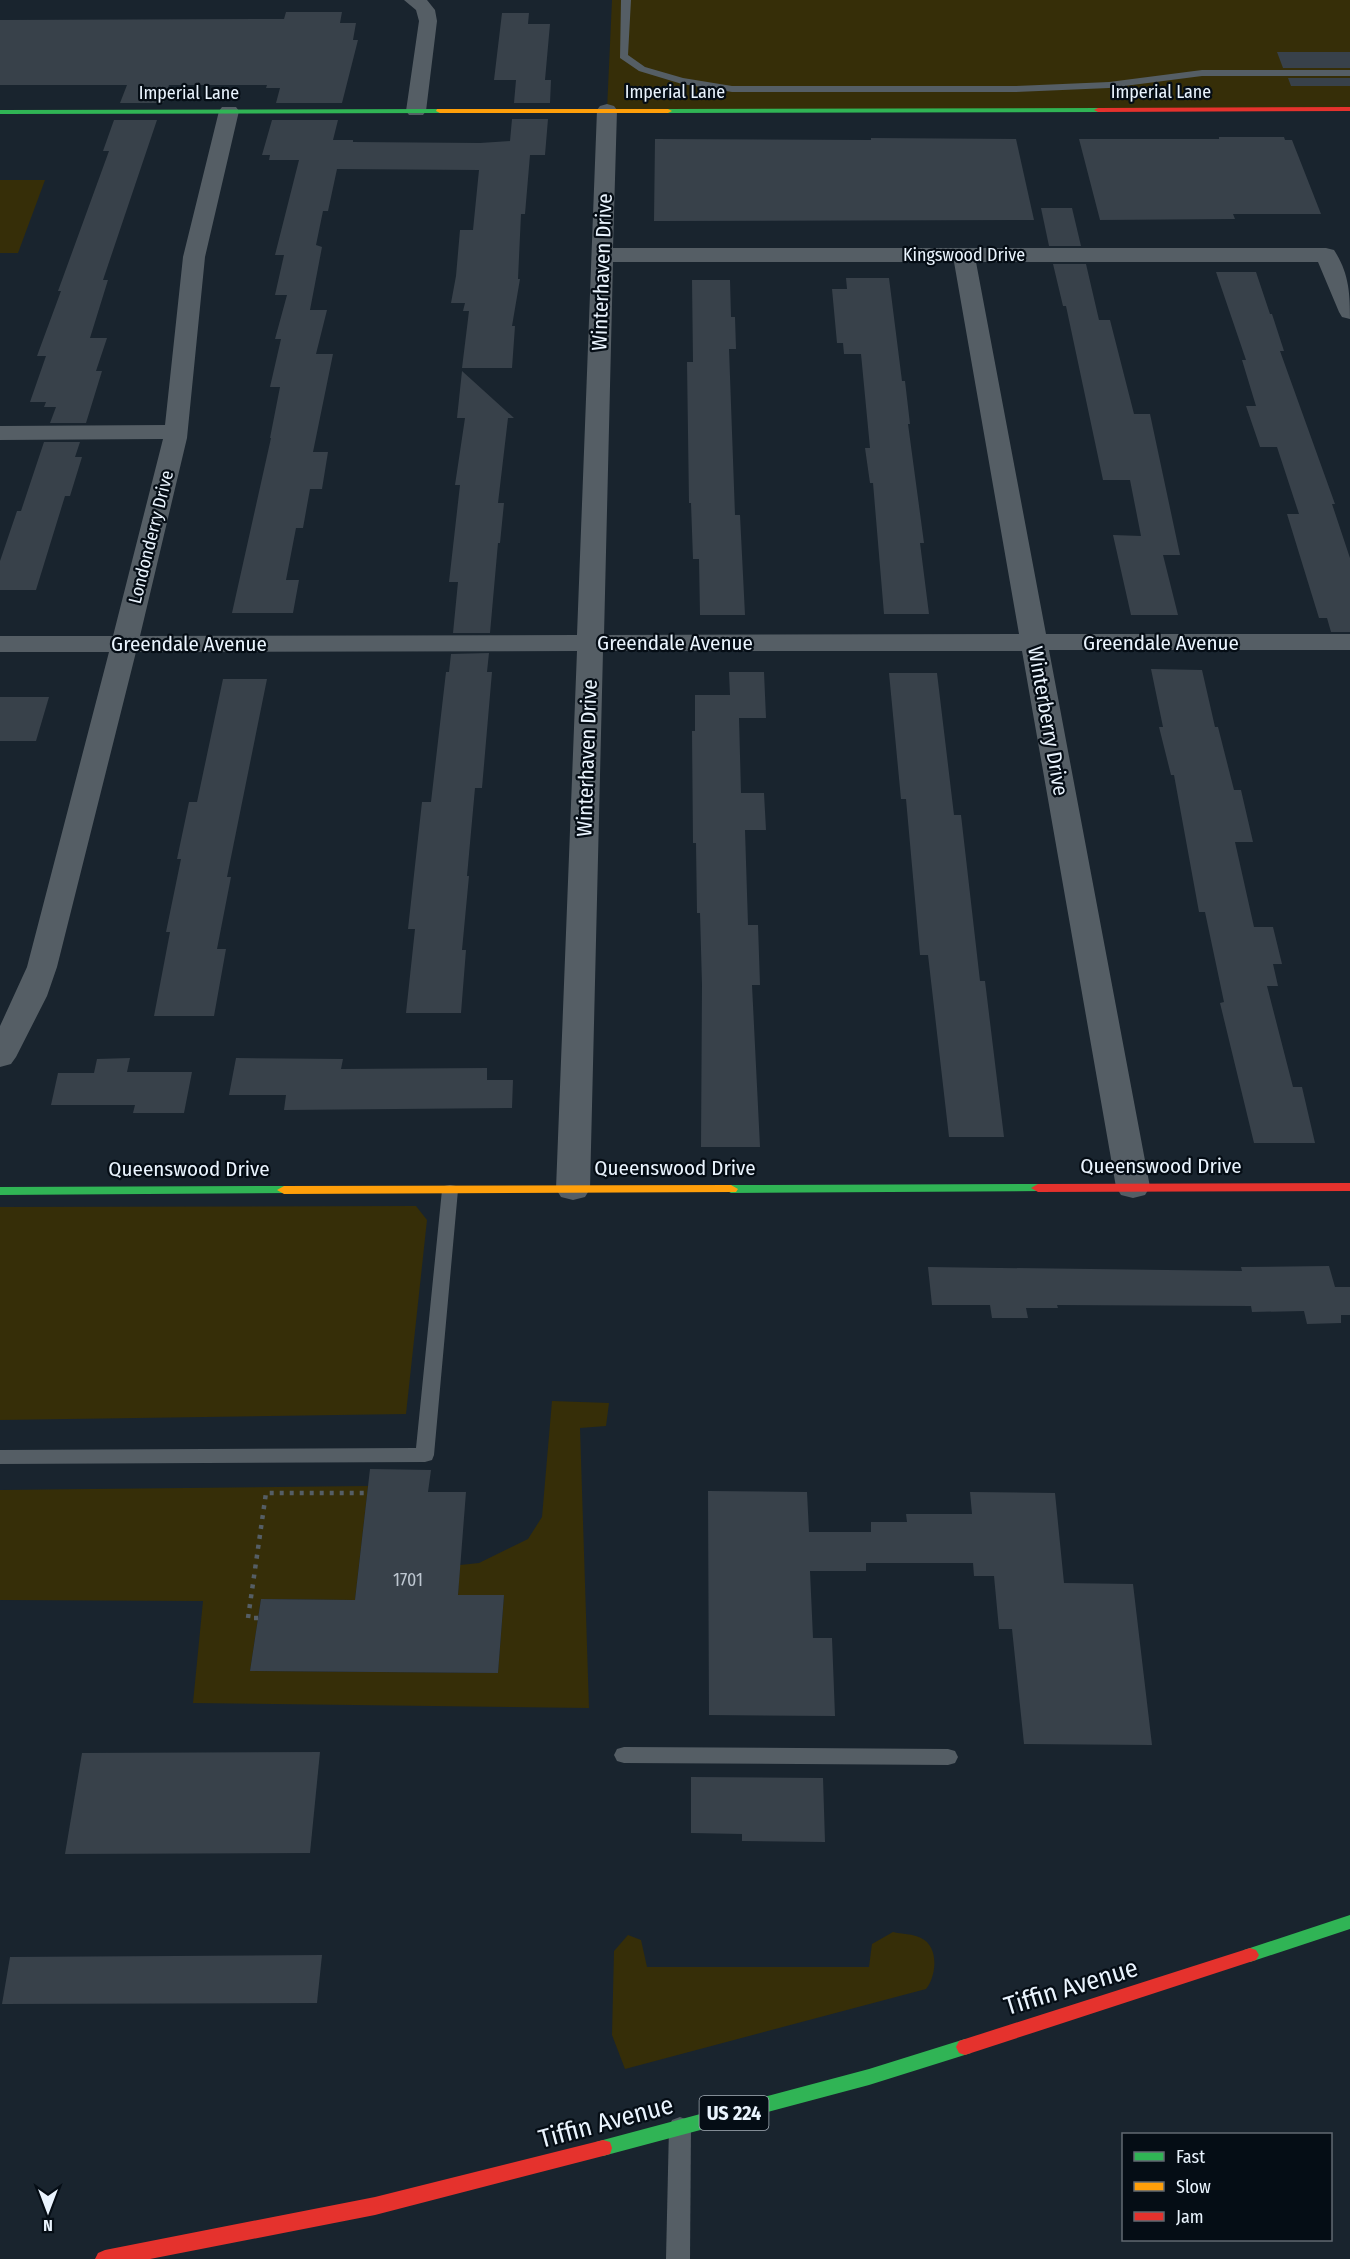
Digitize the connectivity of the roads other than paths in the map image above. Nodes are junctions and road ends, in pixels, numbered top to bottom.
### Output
1 (413, 0) edge
2 (626, 0) edge
3 (1350, 73) edge
4 (1350, 110) edge
5 (229, 111) junction
6 (416, 111) junction
7 (607, 111) junction
8 (0, 112) edge
9 (603, 255) junction
10 (964, 255) junction
11 (1350, 312) edge
12 (176, 432) junction
13 (0, 433) edge
14 (1350, 642) edge
15 (591, 643) junction
16 (1034, 643) junction
17 (0, 644) edge
18 (125, 644) junction
19 (0, 1056) edge
20 (1350, 1186) edge
21 (1133, 1187) junction
22 (573, 1189) junction
23 (450, 1190) junction
24 (0, 1191) edge
25 (0, 1457) edge
26 (624, 1755) dead end
27 (948, 1757) dead end
28 (1350, 1922) edge
29 (680, 2127) junction
30 (105, 2259) edge
31 (678, 2259) edge

1 - 6 street
2 - 3 lane
4 - 7 main road, Imperial Lane
5 - 6 main road, Imperial Lane
5 - 8 main road, Imperial Lane
5 - 12 street, Londonderry Drive
6 - 7 main road, Imperial Lane
7 - 9 street, Winterhaven Drive
9 - 10 street, Kingswood Drive
9 - 15 street, Winterhaven Drive
10 - 11 street, Kingswood Drive
10 - 16 street, Winterberry Drive
12 - 13 street
12 - 18 street, Londonderry Drive
14 - 16 street, Greendale Avenue
15 - 16 street, Greendale Avenue
15 - 18 street, Greendale Avenue
15 - 22 street, Winterhaven Drive
16 - 21 street, Winterberry Drive
17 - 18 street, Greendale Avenue
18 - 19 street, Londonderry Drive
20 - 21 main road, Queenswood Drive
21 - 22 main road, Queenswood Drive
22 - 23 main road, Queenswood Drive
23 - 24 main road, Queenswood Drive
23 - 25 lane
26 - 27 lane
28 - 29 main road, Tiffin Avenue / US 224
29 - 30 main road, Tiffin Avenue / US 224
29 - 31 lane

